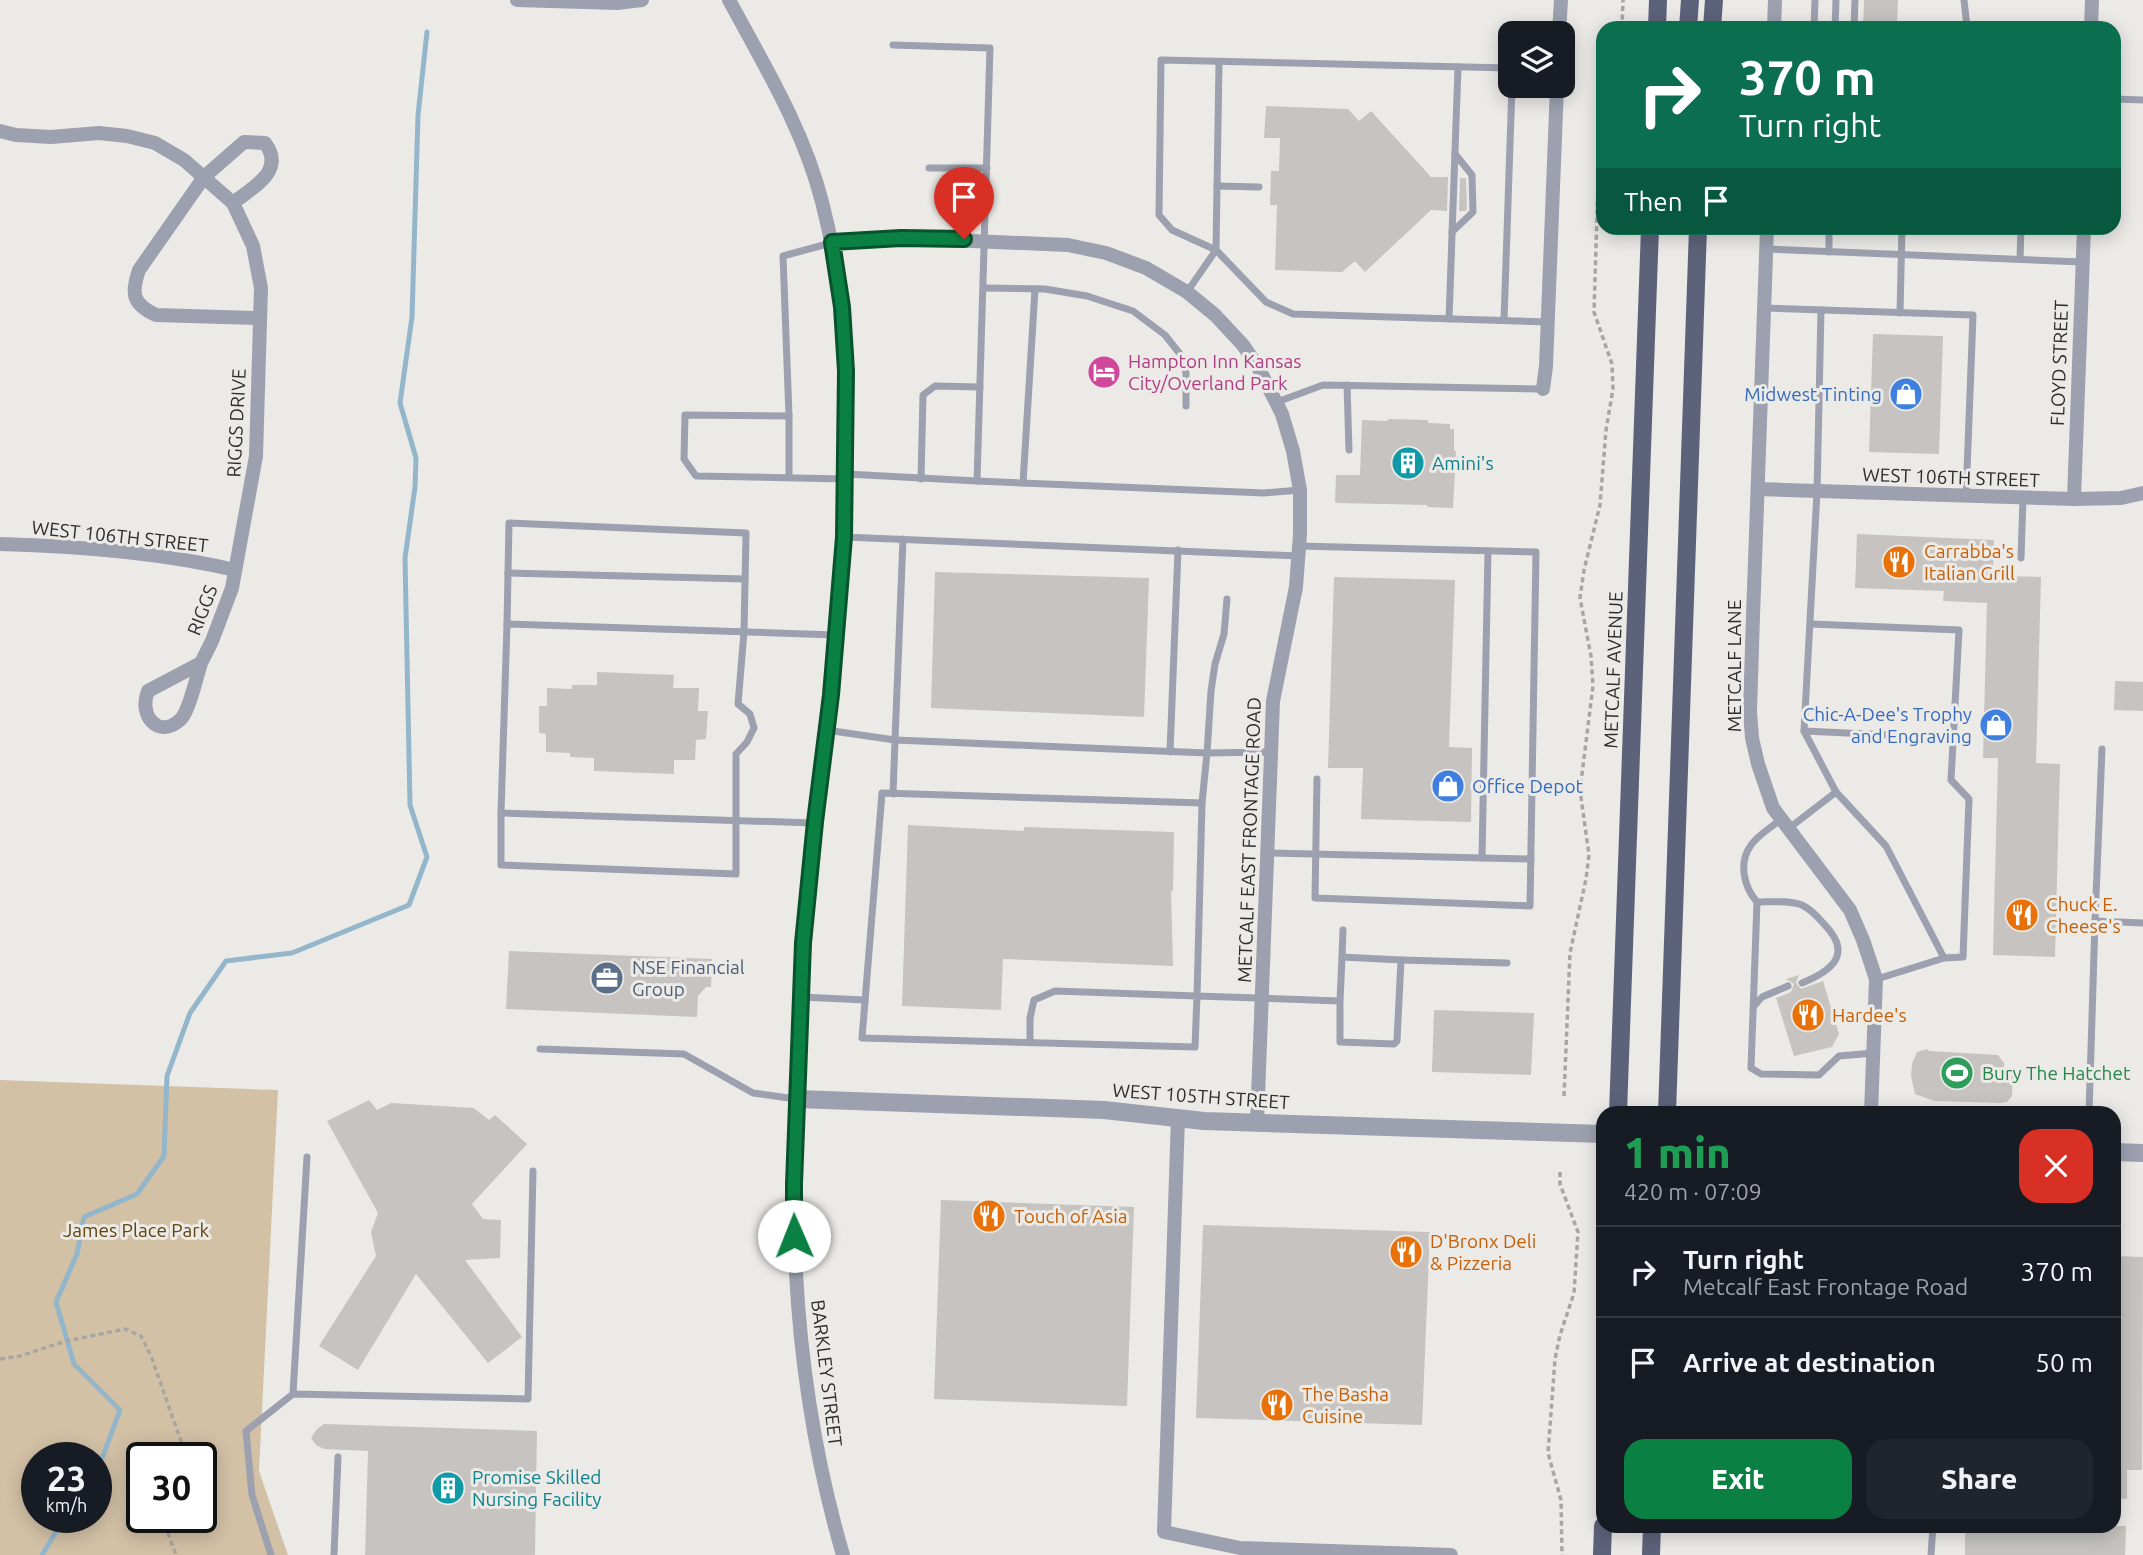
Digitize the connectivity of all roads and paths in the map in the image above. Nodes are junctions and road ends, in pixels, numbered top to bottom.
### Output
1 (517, 0) edge
2 (729, 0) edge
3 (1561, 0) edge
4 (1623, 0) edge
5 (1658, 0) edge
6 (1690, 0) edge
7 (1714, 0) edge
8 (1775, 0) edge
9 (1815, 0) edge
10 (1836, 0) edge
11 (1856, 0) edge
12 (1964, 0) edge
13 (2092, 0) edge
14 (632, 1) edge
15 (1560, 21) edge
16 (1622, 21) edge
17 (1657, 21) edge
18 (1688, 21) edge
19 (1712, 21) edge
20 (1774, 21) edge
21 (1815, 21) edge
22 (1835, 21) edge
23 (1854, 21) edge
24 (1966, 21) edge
25 (2091, 21) edge
26 (893, 45) dead end
27 (1219, 61) junction
28 (1458, 67) junction
29 (1498, 68) edge
30 (1512, 98) edge
31 (1557, 98) edge
32 (2121, 99) edge
33 (2143, 100) edge
34 (0, 131) edge
35 (1455, 154) junction
36 (929, 168) dead end
37 (987, 168) junction
38 (204, 177) junction
39 (1217, 186) junction
40 (1259, 187) dead end
41 (233, 203) junction
42 (1452, 233) junction
43 (1596, 235) edge
44 (1650, 235) edge
45 (1698, 235) edge
46 (1767, 235) edge
47 (1829, 235) edge
48 (1902, 235) edge
49 (2021, 235) edge
50 (2084, 235) edge
51 (985, 240) junction
52 (832, 242) junction
53 (1766, 249) junction
54 (1216, 250) junction
55 (1829, 252) junction
56 (1902, 255) junction
57 (2020, 259) junction
58 (2082, 262) junction
59 (984, 288) junction
60 (1035, 289) junction
61 (1187, 292) junction
62 (1764, 308) junction
63 (1821, 310) junction
64 (1900, 313) junction
65 (260, 318) junction
66 (1449, 319) junction
67 (1504, 320) junction
68 (1548, 322) junction
69 (1347, 385) junction
70 (980, 387) junction
71 (1543, 388) joint
72 (1276, 402) junction
73 (1186, 406) dead end
74 (789, 416) junction
75 (1349, 450) dead end
76 (846, 477) junction
77 (789, 478) junction
78 (921, 479) junction
79 (976, 481) junction
80 (1023, 483) junction
81 (1758, 489) junction
82 (1300, 490) junction
83 (1817, 492) junction
84 (2143, 493) edge
85 (1966, 497) junction
86 (2023, 498) junction
87 (2074, 499) junction
88 (844, 537) junction
89 (903, 539) junction
90 (0, 544) edge
91 (1178, 551) junction
92 (1299, 551) junction
93 (1488, 551) junction
94 (2021, 558) dead end
95 (235, 570) junction
96 (508, 573) junction
97 (745, 579) junction
98 (1227, 599) dead end
99 (507, 624) junction
100 (1811, 625) junction
101 (744, 632) junction
102 (836, 635) junction
103 (201, 663) junction
104 (826, 730) junction
105 (1804, 731) junction
106 (1953, 738) junction
107 (895, 740) junction
108 (2102, 749) dead end
109 (1170, 752) junction
110 (1270, 752) junction
111 (1207, 753) junction
112 (1317, 779) dead end
113 (1836, 792) junction
114 (893, 793) junction
115 (1202, 803) junction
116 (501, 813) junction
117 (736, 820) junction
118 (815, 822) junction
119 (1784, 824) junction
120 (1268, 853) junction
121 (1316, 854) junction
122 (1482, 858) junction
123 (1531, 859) junction
124 (1757, 902) junction
125 (2095, 921) junction
126 (2143, 923) edge
127 (1343, 930) dead end
128 (1342, 957) junction
129 (1944, 958) junction
130 (1401, 960) junction
131 (1507, 963) dead end
132 (1876, 979) junction
133 (1802, 982) dead end
134 (1788, 986) dead end
135 (1198, 996) junction
136 (801, 997) junction
137 (1262, 999) junction
138 (865, 1000) junction
139 (1340, 1001) junction
140 (1754, 1006) junction
141 (1030, 1043) junction
142 (540, 1049) dead end
143 (1874, 1053) junction
144 (1564, 1096) dead end
145 (797, 1099) junction
146 (1618, 1106) edge
147 (1667, 1106) edge
148 (1871, 1106) edge
149 (2089, 1106) edge
150 (1178, 1118) junction
151 (1257, 1123) junction
152 (1596, 1134) edge
153 (2121, 1152) edge
154 (2143, 1153) edge
155 (307, 1157) dead end
156 (533, 1171) dead end
157 (1560, 1172) dead end
158 (0, 1359) edge
159 (293, 1394) junction
160 (181, 1442) edge
161 (338, 1457) dead end
162 (168, 1533) edge
163 (1603, 1533) edge
164 (1652, 1533) edge
165 (1933, 1533) edge
166 (1240, 1552) edge
167 (176, 1555) edge
168 (271, 1555) edge
169 (334, 1555) edge
170 (843, 1555) edge
171 (1451, 1555) edge
172 (1562, 1555) edge
173 (1602, 1555) edge
174 (1651, 1555) edge
175 (1931, 1555) edge

1 - 14 street
2 - 52 street, BARKLEY STREET
3 - 15 street
4 - 16 path
5 - 17 main road
6 - 18 main road
7 - 19 main road
8 - 20 street
9 - 21 lane
10 - 22 lane
11 - 23 lane
12 - 24 lane
13 - 25 street
26 - 37 lane
27 - 28 lane
27 - 39 lane
27 - 54 lane
28 - 29 lane
28 - 35 lane
30 - 67 lane
31 - 68 street
32 - 33 lane
34 - 38 street, RIGGS DRIVE
35 - 42 lane
35 - 42 lane
36 - 37 lane
37 - 51 lane
38 - 41 street, RIGGS DRIVE
38 - 41 street
38 - 65 street
39 - 40 lane
39 - 54 lane
41 - 65 street, RIGGS DRIVE
42 - 66 lane
43 - 144 path
44 - 146 main road, METCALF AVENUE
45 - 147 main road
46 - 53 street, METCALF LANE
47 - 55 lane
48 - 56 lane
49 - 57 lane
50 - 58 street, FLOYD STREET
51 - 52 street, METCALF EAST FRONTAGE ROAD
51 - 59 lane
51 - 61 street, METCALF EAST FRONTAGE ROAD
52 - 74 lane
52 - 76 street, BARKLEY STREET
53 - 55 lane
53 - 62 street, METCALF LANE
54 - 61 lane
54 - 66 lane
55 - 56 lane
56 - 57 lane
56 - 64 lane
57 - 58 lane
58 - 87 street, FLOYD STREET
59 - 60 lane
59 - 70 lane
60 - 73 lane
60 - 80 lane
61 - 72 street, METCALF EAST FRONTAGE ROAD
62 - 63 lane
62 - 81 street, METCALF LANE
63 - 64 lane
63 - 83 lane
64 - 85 lane
65 - 95 street, RIGGS DRIVE
66 - 67 lane
67 - 68 lane
68 - 71 street
69 - 71 lane
69 - 72 lane
69 - 75 lane
70 - 78 lane
70 - 79 lane
72 - 82 street, METCALF EAST FRONTAGE ROAD
74 - 77 lane
74 - 77 lane
76 - 77 lane
76 - 78 lane
76 - 88 street, BARKLEY STREET
78 - 79 lane
79 - 80 lane
80 - 82 lane
81 - 83 street, WEST 106TH STREET
81 - 119 street, METCALF LANE
82 - 92 street, METCALF EAST FRONTAGE ROAD
83 - 85 street, WEST 106TH STREET
83 - 100 lane
84 - 87 street, WEST 106TH STREET
85 - 86 street, WEST 106TH STREET
86 - 87 street, WEST 106TH STREET
86 - 94 lane
88 - 89 lane
88 - 102 street, BARKLEY STREET
89 - 91 lane
89 - 107 lane
90 - 95 street, WEST 106TH STREET
91 - 92 lane
91 - 109 lane
92 - 93 lane
92 - 110 street, METCALF EAST FRONTAGE ROAD
93 - 122 lane
93 - 123 lane
95 - 103 street, RIGGS
96 - 97 lane
96 - 97 lane
96 - 99 lane
97 - 101 lane
98 - 111 lane
99 - 101 lane
99 - 116 lane
100 - 105 lane
100 - 106 lane
101 - 102 lane
101 - 117 lane
102 - 104 street, BARKLEY STREET
103 - 103 street, RIGGS
104 - 107 lane
104 - 118 street, BARKLEY STREET
105 - 106 lane
105 - 113 lane
106 - 129 lane
107 - 109 lane
107 - 114 lane
108 - 125 lane
109 - 111 lane
110 - 111 lane
110 - 120 street, METCALF EAST FRONTAGE ROAD
111 - 115 lane
112 - 121 lane
113 - 119 lane
113 - 129 lane
114 - 115 lane
114 - 138 lane
115 - 135 lane
116 - 117 lane
116 - 117 lane
117 - 118 lane
118 - 136 street, BARKLEY STREET
119 - 124 lane
119 - 132 street, METCALF LANE
120 - 121 lane
120 - 137 street, METCALF EAST FRONTAGE ROAD
121 - 122 lane
121 - 123 lane
122 - 123 lane
124 - 133 lane
124 - 140 lane
125 - 126 lane
125 - 149 lane
127 - 128 lane
128 - 130 lane
128 - 139 lane
129 - 132 lane
130 - 131 lane
130 - 139 lane
132 - 143 street, METCALF LANE
134 - 140 lane
135 - 137 lane
135 - 141 lane
135 - 141 lane
136 - 138 lane
136 - 145 street, BARKLEY STREET
137 - 139 lane
137 - 151 street, METCALF EAST FRONTAGE ROAD
138 - 141 lane
140 - 143 lane
142 - 145 lane
143 - 148 street, METCALF LANE
145 - 150 street, WEST 105TH STREET
145 - 170 street, BARKLEY STREET
150 - 151 street, WEST 105TH STREET
150 - 166 street
151 - 152 street, WEST 105TH STREET
153 - 154 street
155 - 159 lane
156 - 159 lane
157 - 172 path
158 - 160 path
159 - 168 lane
161 - 169 lane
162 - 167 path
163 - 173 main road
164 - 174 main road
165 - 175 lane
166 - 171 street

